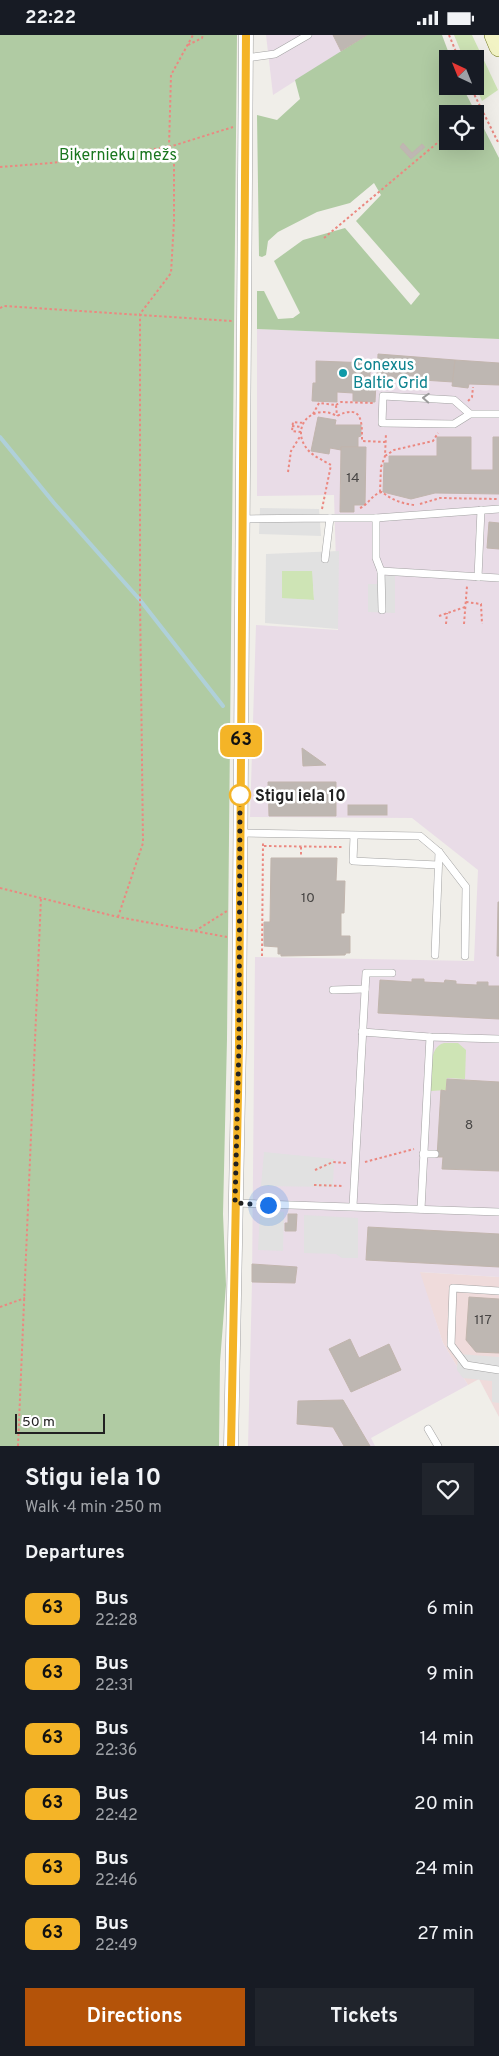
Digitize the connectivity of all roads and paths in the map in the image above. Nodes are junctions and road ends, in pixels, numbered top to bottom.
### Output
1 (192, 35) edge
2 (203, 35) edge
3 (246, 35) edge
4 (308, 35) edge
5 (449, 35) edge
6 (494, 35) edge
7 (188, 45) junction
8 (499, 47) edge
9 (455, 50) edge
10 (246, 58) junction
11 (484, 113) edge
12 (246, 123) junction
13 (439, 142) edge
14 (499, 144) edge
15 (169, 147) junction
16 (0, 167) edge
17 (324, 238) dead end
18 (0, 308) edge
19 (140, 314) junction
20 (245, 322) junction
21 (382, 403) junction
22 (336, 405) junction
23 (313, 414) junction
24 (470, 414) junction
25 (499, 414) edge
26 (337, 416) junction
27 (304, 423) junction
28 (386, 423) junction
29 (292, 426) junction
30 (302, 427) junction
31 (301, 433) junction
32 (385, 442) junction
33 (288, 472) dead end
34 (380, 492) junction
35 (499, 499) edge
36 (499, 509) edge
37 (481, 510) junction
38 (356, 517) junction
39 (376, 517) junction
40 (320, 518) junction
41 (330, 518) junction
42 (243, 519) junction
43 (325, 559) dead end
44 (381, 571) junction
45 (467, 576) junction
46 (478, 577) junction
47 (499, 579) edge
48 (466, 603) junction
49 (465, 607) junction
50 (382, 610) dead end
51 (448, 613) junction
52 (439, 616) dead end
53 (446, 624) dead end
54 (464, 624) dead end
55 (482, 624) dead end
56 (240, 833) junction
57 (260, 833) junction
58 (354, 836) junction
59 (264, 846) junction
60 (301, 847) junction
61 (354, 847) junction
62 (439, 852) junction
63 (301, 855) dead end
64 (438, 865) junction
65 (0, 887) edge
66 (42, 897) junction
67 (238, 903) junction
68 (118, 917) junction
69 (195, 931) junction
70 (239, 940) junction
71 (435, 955) dead end
72 (262, 956) dead end
73 (465, 956) dead end
74 (392, 973) dead end
75 (365, 989) junction
76 (334, 990) dead end
77 (362, 1032) junction
78 (430, 1037) junction
79 (499, 1039) edge
80 (423, 1151) junction
81 (435, 1155) dead end
82 (355, 1163) junction
83 (315, 1170) dead end
84 (314, 1185) dead end
85 (354, 1187) junction
86 (235, 1203) junction
87 (353, 1206) junction
88 (421, 1209) junction
89 (499, 1212) edge
90 (499, 1291) edge
91 (25, 1298) junction
92 (0, 1307) edge
93 (499, 1370) edge
94 (428, 1429) dead end
95 (18, 1446) edge
96 (231, 1446) edge
97 (438, 1446) edge

1 - 7 path
2 - 7 path
3 - 10 street
4 - 10 lane
5 - 9 path
6 - 8 main road
7 - 15 path
10 - 12 street
11 - 14 path
12 - 15 path
12 - 20 street
13 - 17 path
15 - 16 path
15 - 19 path
18 - 19 path
19 - 20 path
19 - 68 path
20 - 42 street
21 - 22 path
24 -> 21 lane
21 - 28 lane
22 - 23 path
22 - 26 path
23 - 26 path
23 - 27 path
24 - 25 lane
24 - 28 lane
26 - 32 path
27 - 29 path
27 - 30 path
28 - 32 path
29 - 30 path
29 - 31 path
30 - 31 path
31 - 33 path
31 - 40 path
32 - 34 path
34 - 35 path
34 - 38 path
36 - 37 lane
37 - 39 lane
37 - 46 lane
38 - 39 lane
38 - 41 lane
39 - 44 lane
40 - 41 lane
40 - 42 lane
41 - 43 lane
42 - 56 street
44 - 45 lane
44 - 50 lane
45 - 46 lane
45 - 48 path
46 - 47 lane
48 - 49 path
48 - 55 path
49 - 51 path
49 - 54 path
51 - 52 path
51 - 53 path
56 - 57 lane
56 - 67 street
57 - 58 lane
57 - 59 path
58 - 61 lane
58 - 62 lane
59 - 60 path
59 - 72 path
60 - 61 path
60 - 63 path
61 - 64 lane
62 - 64 lane
62 - 73 lane
64 - 71 lane
65 - 66 path
66 - 68 path
66 - 91 path
67 - 69 path
67 - 70 street
68 - 69 path
69 - 70 path
70 - 86 street
74 - 75 lane
75 - 76 lane
75 - 77 lane
77 - 78 lane
77 - 82 lane
78 - 79 lane
78 - 80 lane
80 - 81 lane
80 - 82 path
80 - 88 lane
82 - 83 path
82 - 85 lane
84 - 85 path
85 - 87 lane
86 - 87 lane
86 - 96 street
87 - 88 lane
88 - 89 lane
90 - 93 lane
91 - 92 path
91 - 95 path
94 - 97 lane

